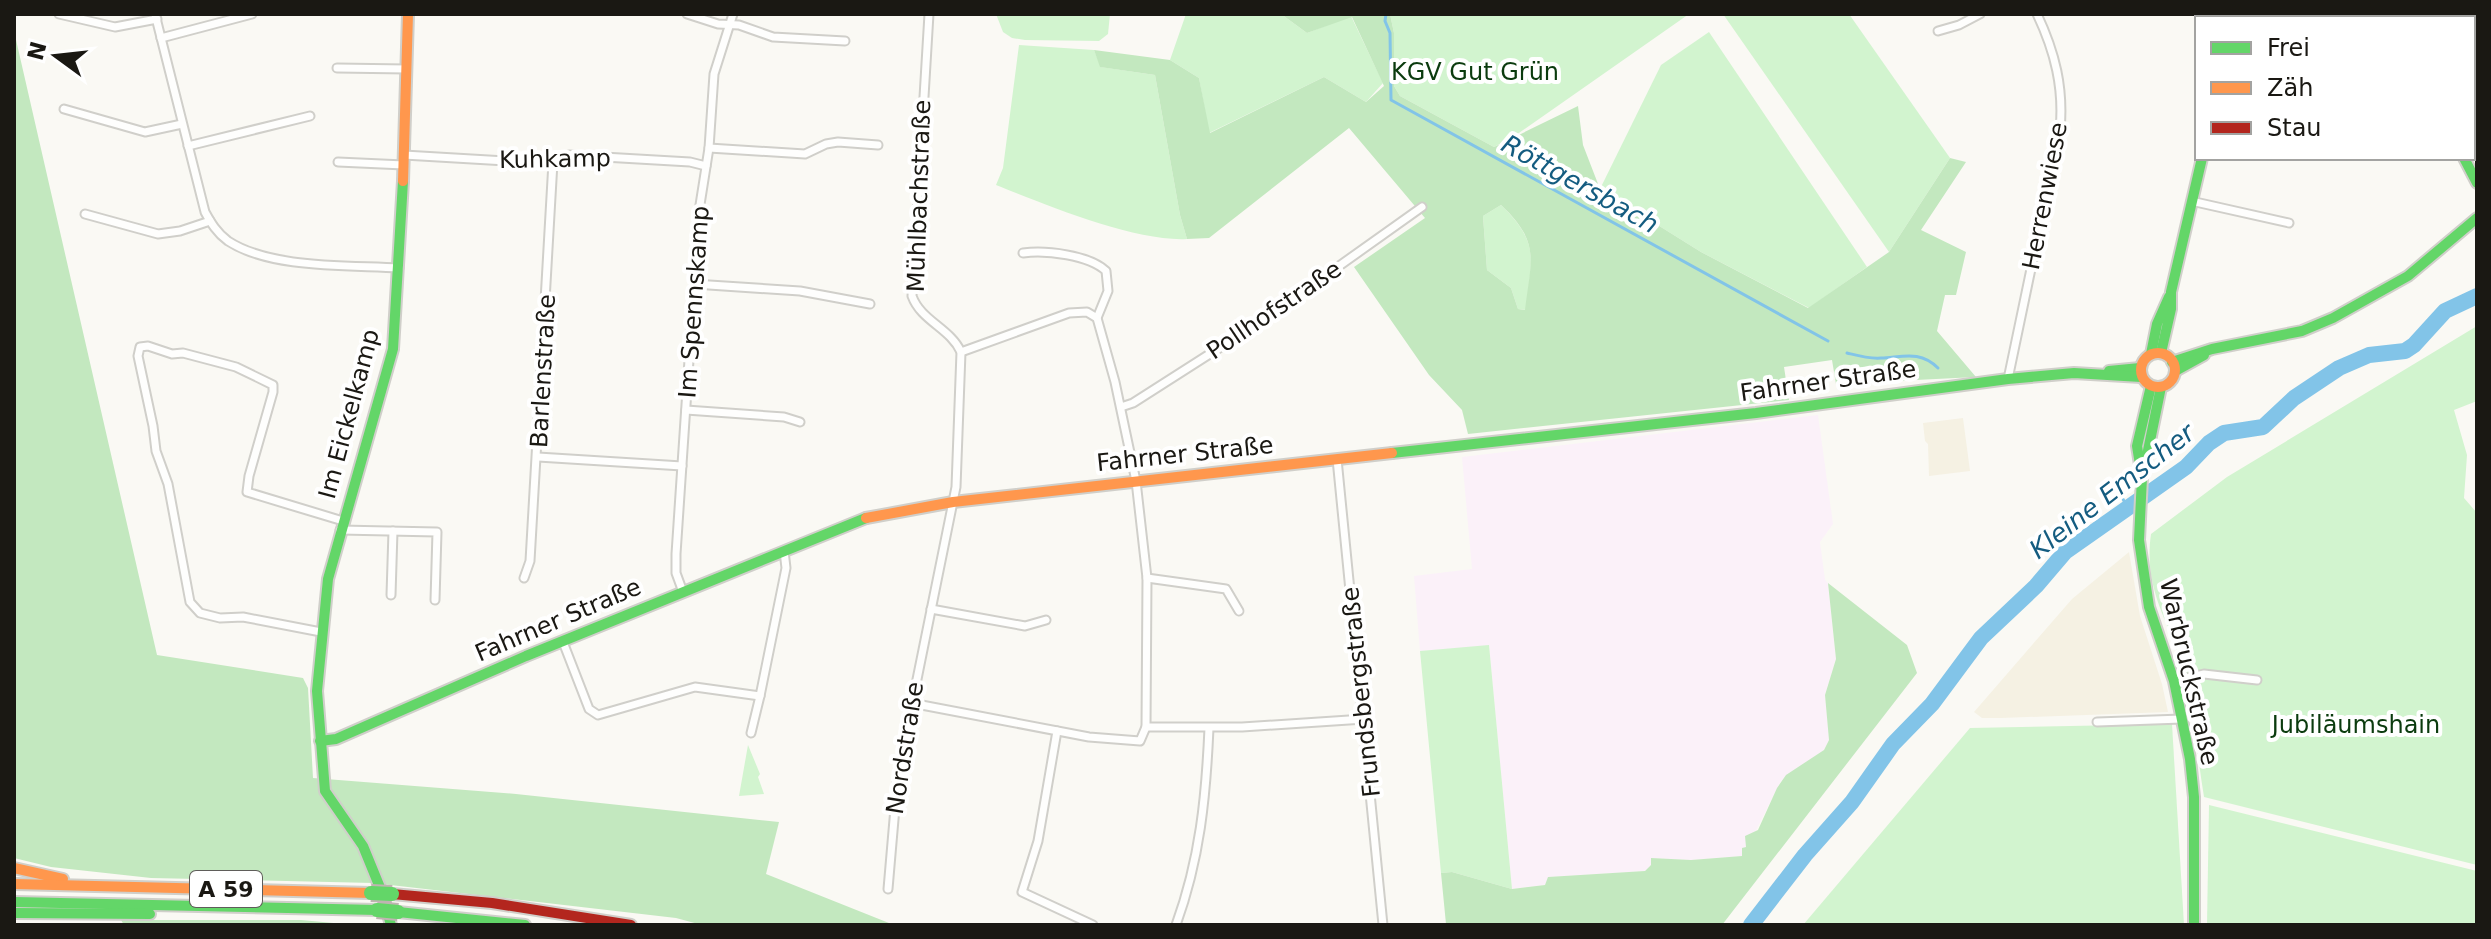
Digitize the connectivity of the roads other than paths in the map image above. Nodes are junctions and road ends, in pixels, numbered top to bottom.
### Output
1 (59, 14) edge
2 (252, 14) edge
3 (408, 14) edge
4 (687, 14) edge
5 (733, 14) edge
6 (929, 14) edge
7 (1980, 14) edge
8 (2037, 14) edge
9 (156, 16) edge
10 (729, 26) junction
11 (1938, 31) dead end
12 (161, 38) junction
13 (845, 41) dead end
14 (337, 68) dead end
15 (407, 69) junction
16 (64, 109) dead end
17 (310, 116) dead end
18 (182, 124) junction
19 (878, 145) dead end
20 (188, 146) junction
21 (709, 148) junction
22 (404, 160) junction
23 (2201, 160) edge
24 (2465, 160) edge
25 (338, 162) dead end
26 (553, 162) junction
27 (706, 166) junction
28 (2477, 183) edge
29 (2191, 201) junction
30 (1422, 207) dead end
31 (85, 214) dead end
32 (2477, 218) edge
33 (210, 221) junction
34 (2289, 223) dead end
35 (1023, 253) dead end
36 (399, 268) junction
37 (694, 284) junction
38 (870, 304) dead end
39 (1097, 318) junction
40 (961, 352) junction
41 (2165, 360) junction
42 (2008, 379) junction
43 (2148, 379) junction
44 (1121, 407) junction
45 (686, 410) junction
46 (800, 422) dead end
47 (538, 457) junction
48 (1337, 459) junction
49 (682, 466) junction
50 (1136, 481) junction
51 (953, 502) junction
52 (341, 526) junction
53 (393, 531) junction
54 (784, 551) junction
55 (524, 578) dead end
56 (1147, 578) junction
57 (683, 592) junction
58 (391, 595) dead end
59 (435, 600) dead end
60 (931, 609) junction
61 (1239, 611) dead end
62 (1046, 620) dead end
63 (321, 632) junction
64 (563, 642) junction
65 (2257, 680) dead end
66 (2174, 681) junction
67 (760, 696) junction
68 (911, 703) junction
69 (1364, 719) junction
70 (2182, 719) junction
71 (2097, 722) dead end
72 (1146, 727) junction
73 (1209, 728) junction
74 (1057, 731) junction
75 (751, 733) dead end
76 (320, 741) junction
77 (14, 868) edge
78 (14, 884) edge
79 (102, 887) junction
80 (888, 889) dead end
81 (14, 902) edge
82 (327, 908) junction
83 (14, 913) edge
84 (394, 918) edge
85 (525, 925) edge
86 (631, 925) edge
87 (1093, 925) edge
88 (1176, 925) edge
89 (1383, 925) edge
90 (2194, 925) edge

1 - 9 street
2 - 12 street
3 - 15 main road, Im Eickelkamp
4 - 10 street
5 - 10 street, Im Spennskamp
6 - 40 street, Mühlbachstraße
7 - 11 street
8 - 42 street, Herrenwiese
9 - 12 street
10 - 13 street
10 - 21 street, Im Spennskamp
12 - 18 street
14 - 15 street
15 - 22 main road, Im Eickelkamp
16 - 18 street
17 - 20 street
18 - 20 street
19 - 21 street
20 - 33 street
21 - 27 street, Im Spennskamp
22 - 25 street
22 - 26 street, Kuhkamp
22 - 36 main road, Im Eickelkamp
23 - 29 main road
24 - 28 main road
26 - 27 street, Kuhkamp
26 - 47 street, Barlenstraße
27 - 37 street, Im Spennskamp
29 - 34 street
29 - 41 main road
30 - 44 street, Pollhofstraße
31 - 33 street
32 - 41 main road
33 - 36 street
35 - 39 street
36 - 52 main road, Im Eickelkamp
37 - 38 street
37 - 45 street, Im Spennskamp
39 - 40 street
39 - 44 street
40 - 51 street
41 - 43 main road
41 - 43 main road
42 - 43 main road, Fahrner Straße
42 - 48 main road, Fahrner Straße
43 - 66 main road, Warbruckstraße
44 - 50 street
45 - 46 street
45 - 49 street, Im Spennskamp
47 - 49 street
47 - 55 street, Barlenstraße
48 - 50 main road, Fahrner Straße
48 - 69 street, Frundsbergstraße
49 - 57 street, Im Spennskamp
50 - 51 main road, Fahrner Straße
50 - 56 street
51 - 54 main road, Fahrner Straße
51 - 60 street, Nordstraße
52 - 53 street, Im Eickelkamp
52 - 63 main road, Im Eickelkamp
52 - 63 street
53 - 58 street
53 - 59 street, Im Eickelkamp
54 - 57 main road, Fahrner Straße
54 - 67 street
56 - 61 street
56 - 72 street
57 - 64 main road, Fahrner Straße
60 - 62 street
60 - 68 street, Nordstraße
63 - 76 main road, Im Eickelkamp
64 - 67 street
64 - 76 main road, Fahrner Straße
65 - 66 street
66 - 70 main road, Warbruckstraße
67 - 75 street
68 - 74 street
68 - 80 street, Nordstraße
69 - 73 street
69 - 89 street, Frundsbergstraße
70 - 71 street
70 - 90 main road, Warbruckstraße
72 - 73 street
72 - 74 street
73 - 88 street
74 - 87 street
76 - 84 main road, Im Eickelkamp
77 - 79 main road
78 - 79 main road, A 59
79 - 86 main road, A 59, bridge
81 - 82 main road, A 59
82 - 83 main road
82 - 84 main road, A 59, bridge
84 - 85 main road, A 59

